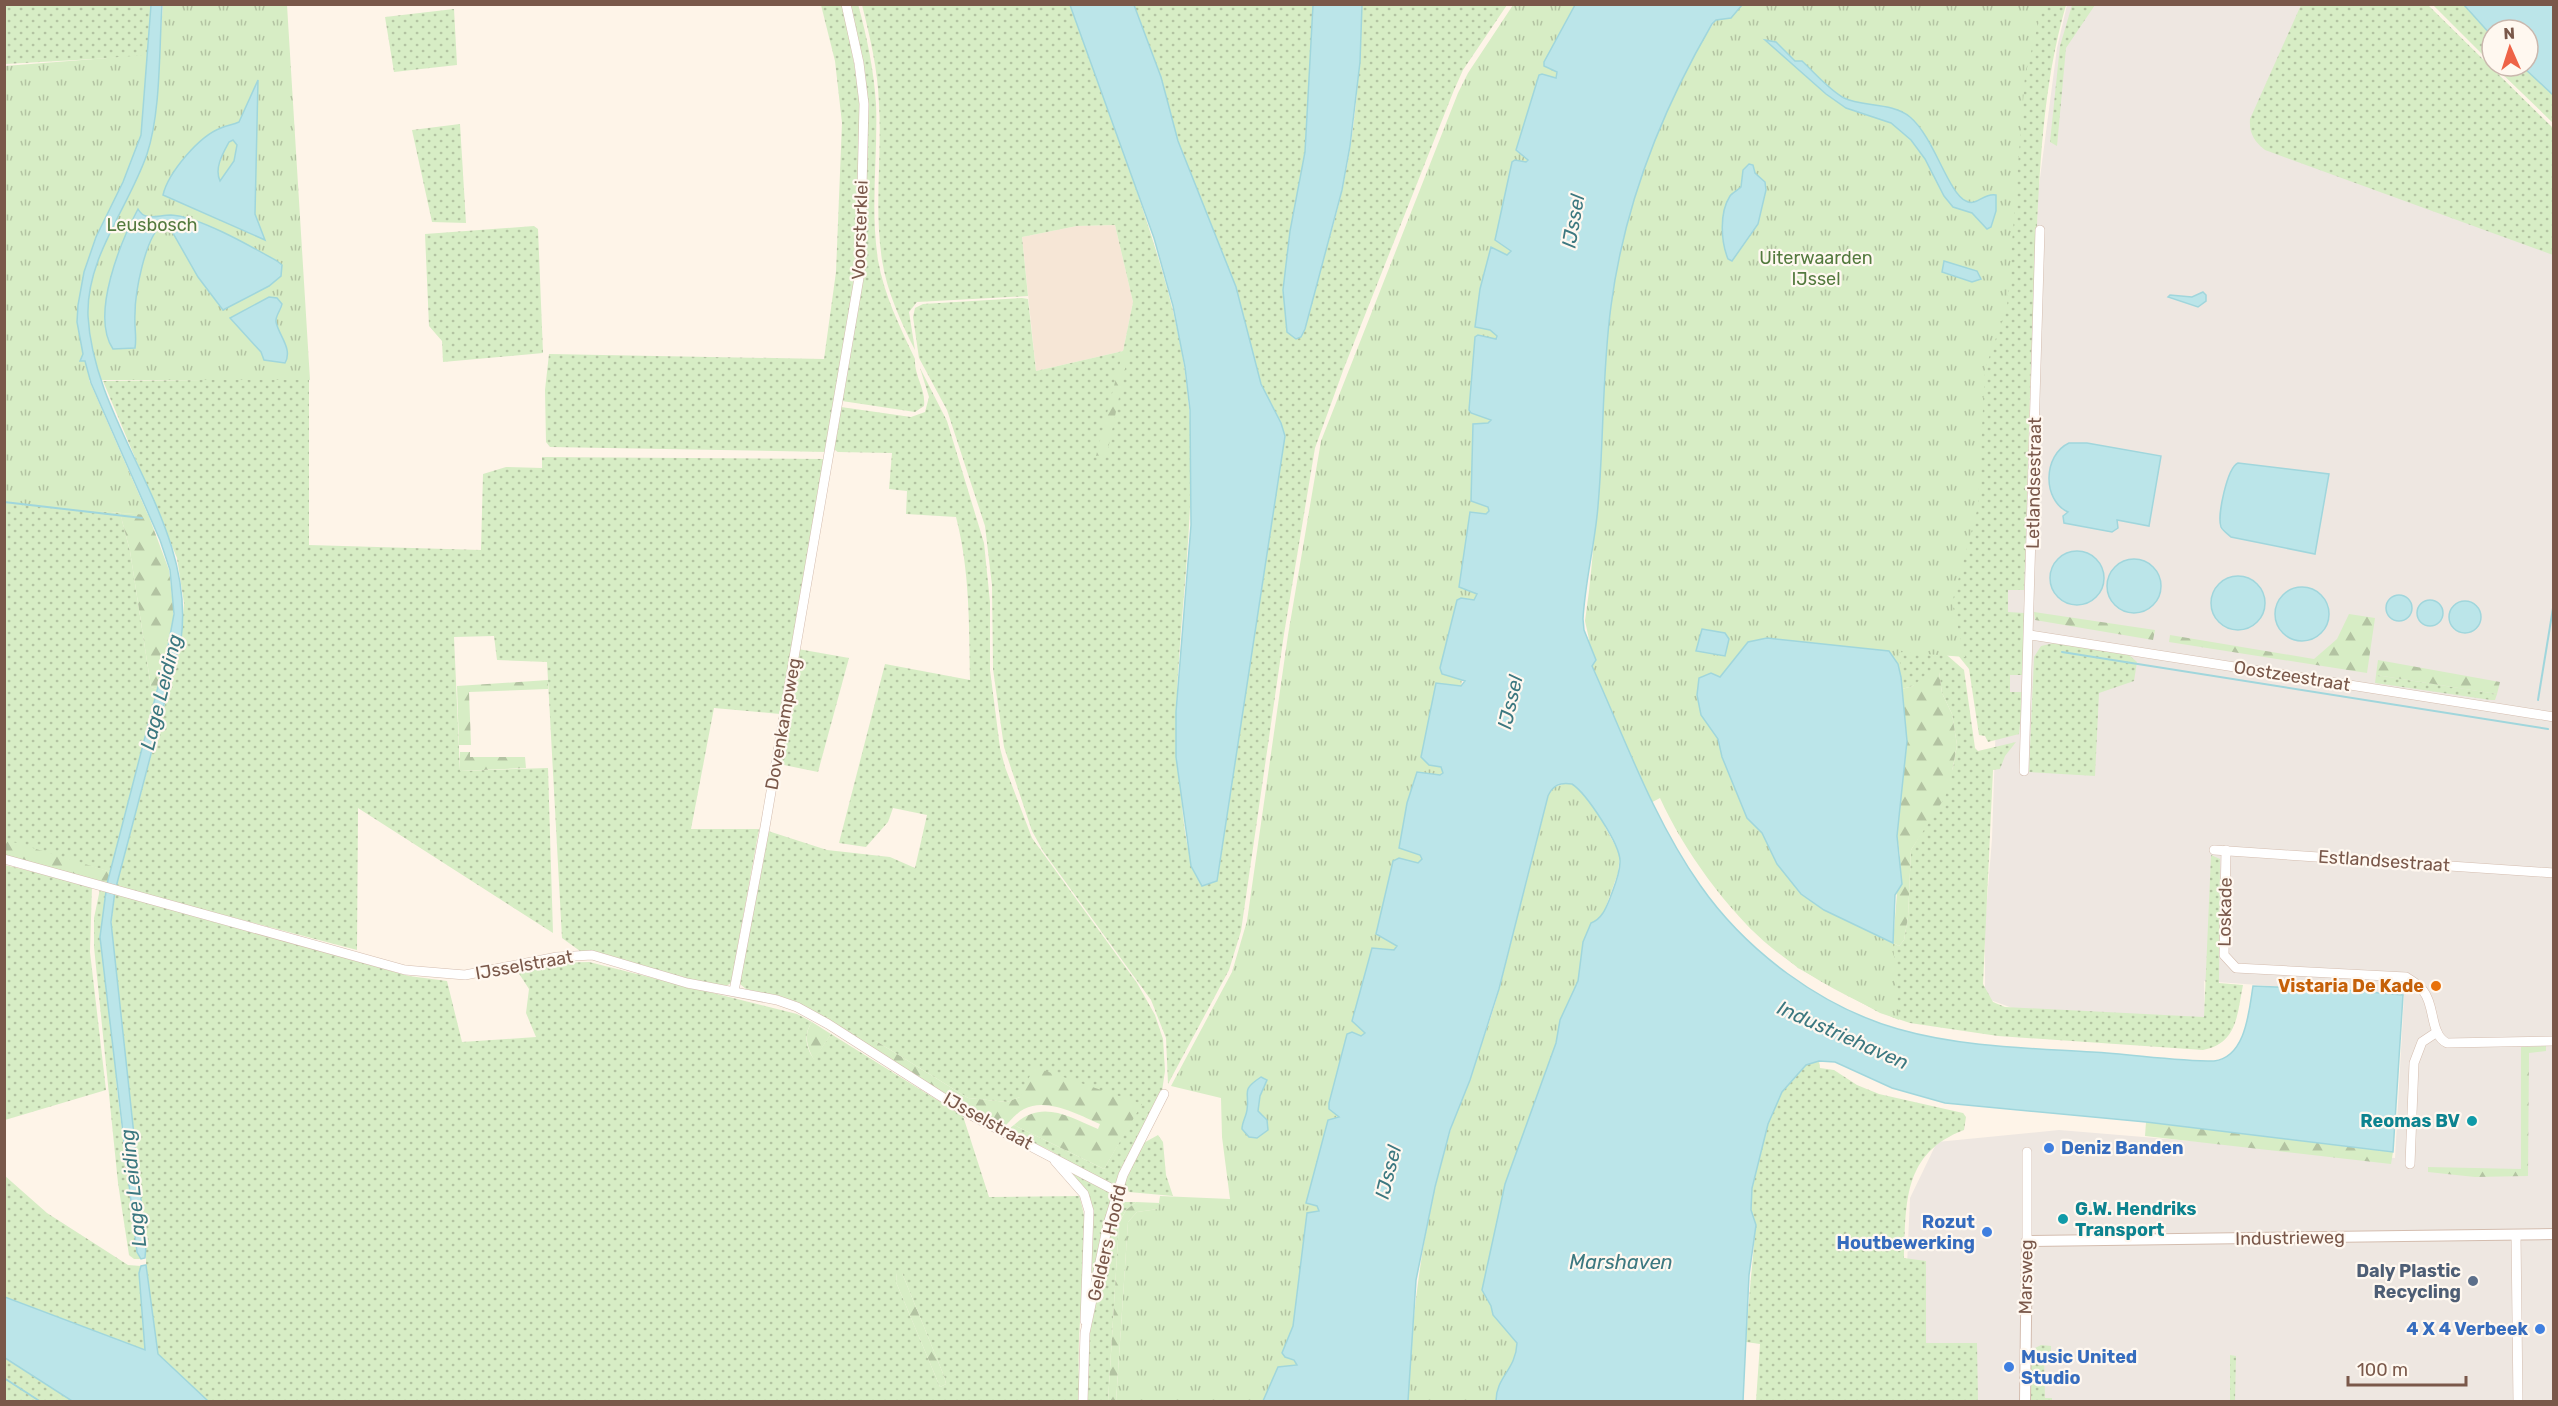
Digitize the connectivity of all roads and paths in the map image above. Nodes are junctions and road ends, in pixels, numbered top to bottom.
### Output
1 (846, 4) edge
2 (2040, 230) dead end
3 (829, 455) joint
4 (2030, 635) junction
5 (2553, 717) edge
6 (2024, 771) dead end
7 (2214, 850) dead end
8 (2226, 850) junction
9 (4, 860) edge
10 (2553, 873) edge
11 (734, 991) junction
12 (2437, 1032) junction
13 (2553, 1041) edge
14 (1164, 1094) dead end
15 (2027, 1152) dead end
16 (1048, 1153) junction
17 (2410, 1164) dead end
18 (1118, 1192) junction
19 (2553, 1234) edge
20 (2516, 1235) junction
21 (2027, 1241) junction
22 (1085, 1333) junction
23 (1083, 1401) edge
24 (2025, 1401) edge
25 (2518, 1401) edge

1 - 3 street, Voorsterklei
2 - 4 street, Letlandsestraat
3 - 11 street, Dovenkampweg
4 - 5 street, Oostzeestraat
4 - 6 street, Letlandsestraat
7 - 8 street, Estlandsestraat
8 - 10 street, Estlandsestraat
8 - 12 street, Loskade
9 - 11 street, IJsselstraat
11 - 16 street, IJsselstraat
12 - 13 street, Loskade
12 - 17 street
14 - 18 street, Gelders Hoofd
15 - 21 street, Marsweg
16 - 18 street, IJsselstraat
16 - 22 street, IJsselstraat
18 - 22 street, Gelders Hoofd
19 - 20 street, Industrieweg
20 - 21 street, Industrieweg
20 - 25 street
21 - 24 street, Marsweg
22 - 23 street, Gelders Hoofd

